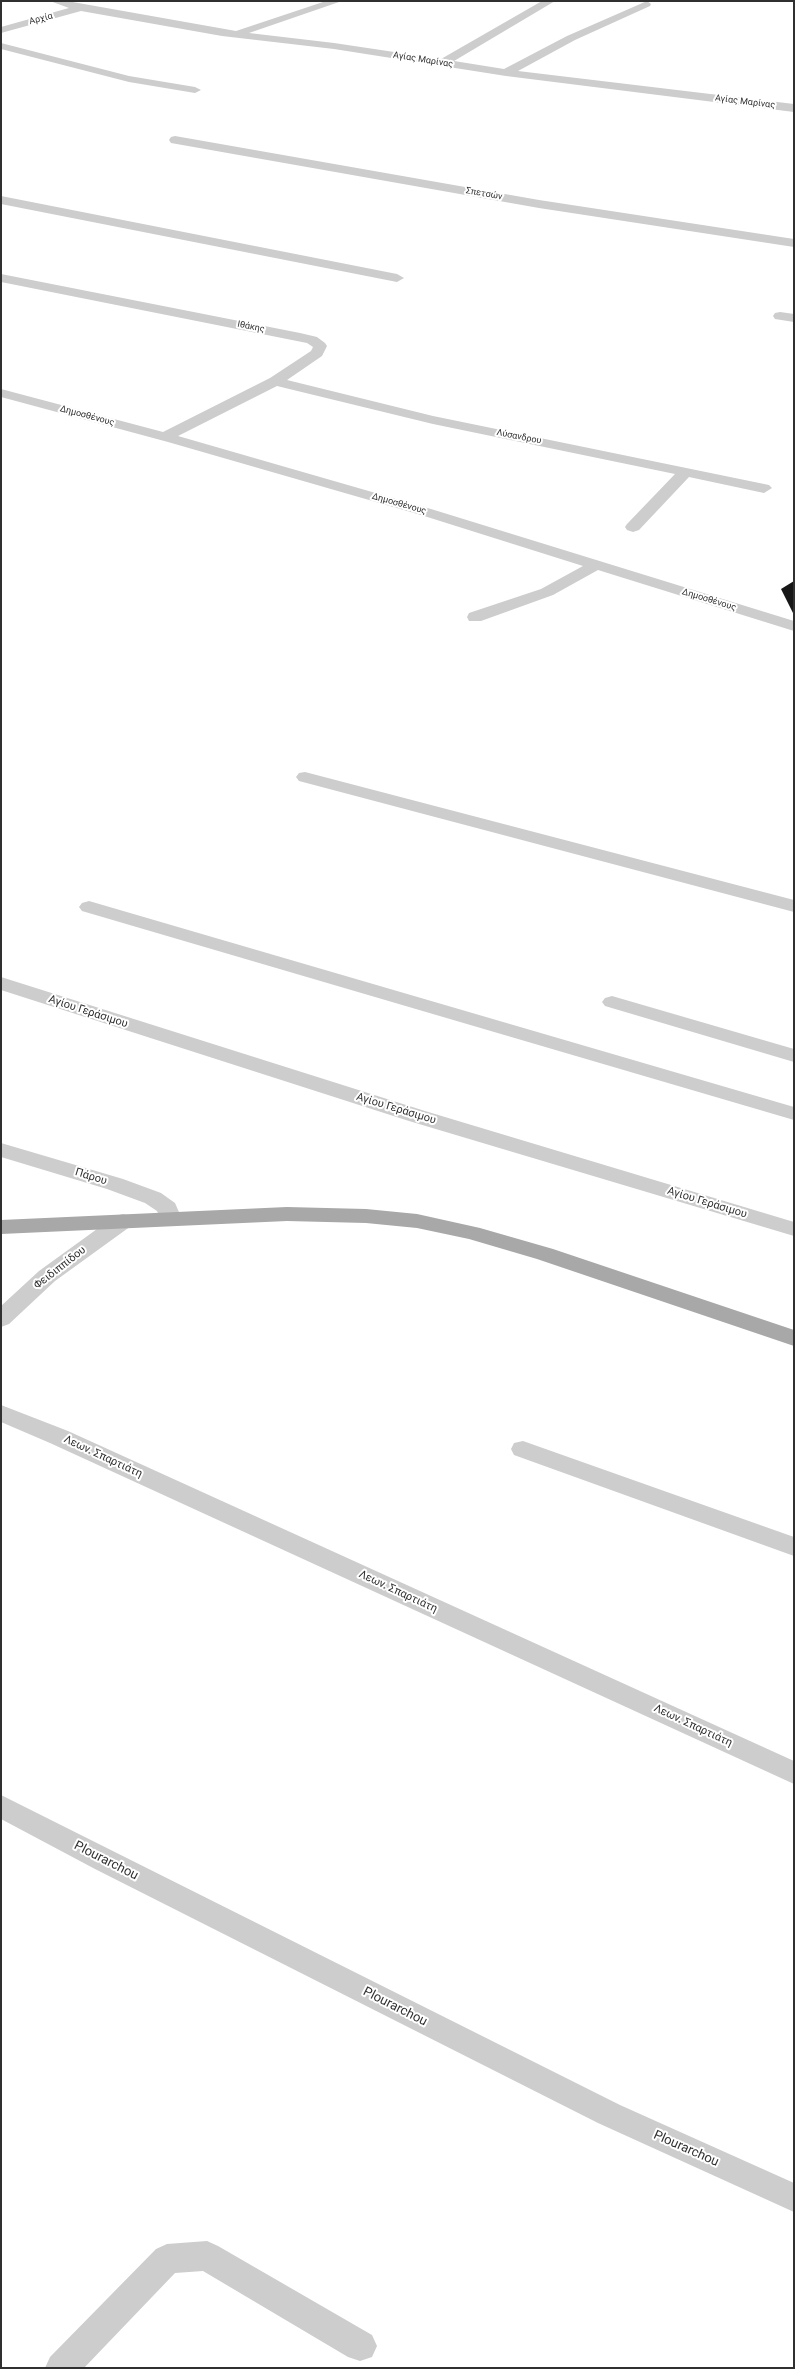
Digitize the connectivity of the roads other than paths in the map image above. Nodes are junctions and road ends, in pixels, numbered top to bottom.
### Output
1 (55, 1) edge
2 (336, 1) edge
3 (550, 1) edge
4 (646, 4) dead end
5 (81, 8) junction
6 (1, 30) edge
7 (234, 34) junction
8 (1, 46) edge
9 (443, 63) junction
10 (506, 73) junction
11 (195, 90) dead end
12 (794, 108) edge
13 (175, 140) dead end
14 (1, 200) edge
15 (794, 243) edge
16 (1, 278) edge
17 (397, 278) dead end
18 (780, 316) dead end
19 (794, 318) edge
20 (275, 381) junction
21 (1, 393) edge
22 (164, 437) junction
23 (686, 471) junction
24 (764, 488) dead end
25 (633, 527) dead end
26 (596, 565) junction
27 (475, 617) dead end
28 (794, 626) edge
29 (305, 777) dead end
30 (794, 906) edge
31 (89, 908) dead end
32 (1, 983) edge
33 (612, 1002) dead end
34 (794, 1056) edge
35 (794, 1114) edge
36 (1, 1150) edge
37 (171, 1219) junction
38 (123, 1221) junction
39 (1, 1226) edge
40 (794, 1229) edge
41 (1, 1319) edge
42 (794, 1338) edge
43 (1, 1413) edge
44 (523, 1449) dead end
45 (794, 1547) edge
46 (794, 1773) edge
47 (1, 1806) edge
48 (794, 2198) edge
49 (360, 2346) dead end
50 (62, 2368) edge

1 - 5 street, Αγίας Μαρίνας
2 - 7 street
3 - 9 street
4 - 10 street
5 - 6 street, Αρχία
5 - 7 street, Αγίας Μαρίνας
7 - 9 street, Αγίας Μαρίνας
8 - 11 street
9 - 10 street, Αγίας Μαρίνας
10 - 12 street, Αγίας Μαρίνας
13 - 15 street, Σπετσών
14 - 17 street
16 - 20 street, Ιθάκης
18 - 19 street
20 - 22 street, Ιθάκης
20 - 23 street, Λύσανδρου
21 - 22 street, Δημοσθένους
22 - 26 street, Δημοσθένους
23 - 24 street, Λύσανδρου
23 - 25 street
26 - 27 street
26 - 28 street, Δημοσθένους
29 - 30 street
31 - 35 street
32 - 40 street, Αγίου Γεράσιμου
33 - 34 street
36 - 37 street, Πάρου
37 - 38 main road
37 - 42 main road
38 - 39 main road
38 - 41 street, Φειδιππίδου
43 - 46 street, Λεων. Σπαρτιάτη
44 - 45 street
47 - 48 street, Plourarchou
49 - 50 street

